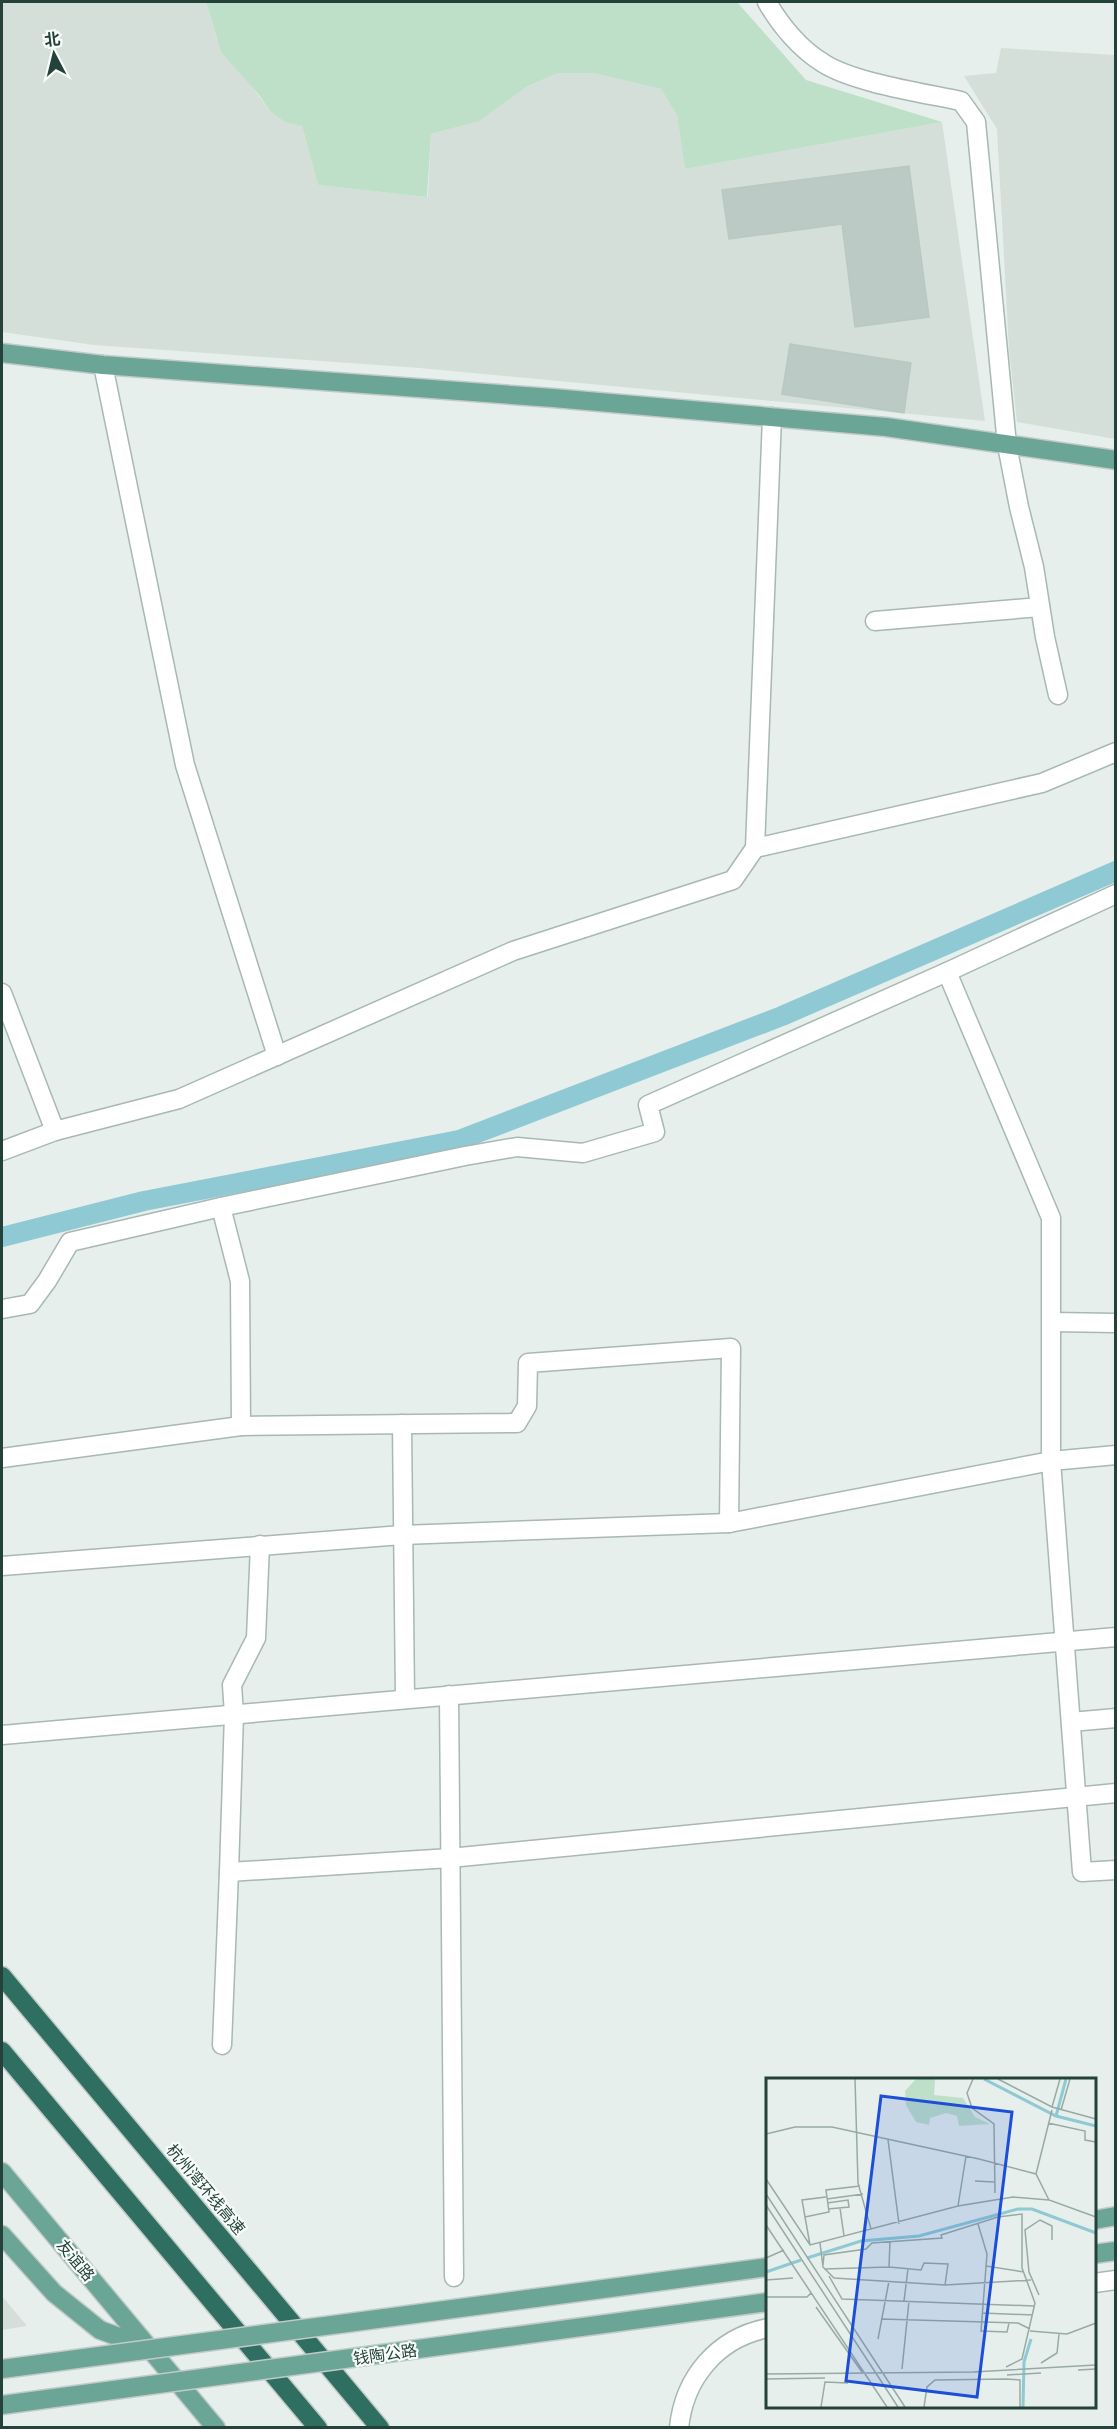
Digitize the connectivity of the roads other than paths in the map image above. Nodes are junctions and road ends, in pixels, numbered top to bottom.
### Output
1 (767, 2) edge
2 (2, 353) edge
3 (103, 365) junction
4 (772, 417) junction
5 (1007, 445) junction
6 (1116, 460) edge
7 (1040, 607) junction
8 (875, 621) dead end
9 (1058, 695) dead end
10 (1116, 752) edge
11 (755, 848) junction
12 (1116, 894) edge
13 (947, 972) junction
14 (2, 993) edge
15 (277, 1056) junction
16 (55, 1131) junction
17 (2, 1151) edge
18 (221, 1207) junction
19 (2, 1309) edge
20 (1052, 1322) junction
21 (1116, 1323) edge
22 (402, 1424) junction
23 (241, 1426) junction
24 (1116, 1455) edge
25 (2, 1458) edge
26 (1051, 1461) junction
27 (729, 1523) junction
28 (402, 1534) junction
29 (260, 1545) junction
30 (2, 1566) edge
31 (1116, 1637) edge
32 (1064, 1641) junction
33 (449, 1695) junction
34 (405, 1699) junction
35 (234, 1714) junction
36 (1116, 1718) edge
37 (1071, 1722) junction
38 (2, 1735) edge
39 (1116, 1793) edge
40 (1076, 1797) junction
41 (450, 1858) junction
42 (1116, 1869) edge
43 (229, 1872) junction
44 (2, 1976) edge
45 (222, 2045) dead end
46 (2, 2051) edge
47 (2, 2172) edge
48 (1116, 2216) edge
49 (1096, 2220) edge
50 (2, 2235) edge
51 (1116, 2251) edge
52 (1096, 2254) edge
53 (766, 2267) edge
54 (454, 2277) dead end
55 (1116, 2280) edge
56 (1096, 2283) edge
57 (766, 2302) edge
58 (766, 2329) edge
59 (151, 2348) junction
60 (2, 2370) edge
61 (287, 2391) junction
62 (2, 2405) edge
63 (216, 2427) edge
64 (311, 2427) edge
65 (318, 2427) edge
66 (380, 2427) edge
67 (679, 2427) edge

1 - 5 street
2 - 3 main road
3 - 4 main road
3 - 15 street
4 - 5 main road
4 - 11 street
5 - 6 main road
5 - 7 street
7 - 8 street
7 - 9 street
10 - 11 street
11 - 15 street
12 - 13 street
13 - 18 street
13 - 20 street
14 - 16 street
15 - 16 street
16 - 17 street
18 - 19 street
18 - 23 street
20 - 21 street
20 - 26 street
22 - 23 street
22 - 27 street
22 - 28 street
23 - 25 street
24 - 26 street
26 - 27 street
26 - 32 street
27 - 28 street
28 - 29 street
28 - 34 street
29 - 30 street
29 - 35 street
31 - 32 street
32 - 33 street
32 - 37 street
33 - 34 street
33 - 41 street
34 - 35 street
35 - 38 street
35 - 43 street
36 - 37 street
37 - 40 street
39 - 40 street
40 - 41 street
40 - 42 street
41 - 43 street
41 - 54 street
43 - 45 street
44 - 66 highway, 杭州湾环线高速
46 - 61 highway
47 - 59 main road, 友谊路
48 - 49 main road
50 - 59 main road
51 - 52 main road
53 - 60 main road, bridge
55 - 56 street
57 - 62 main road, 钱陶公路, bridge
58 - 67 street
59 - 60 street
59 - 63 main road, 友谊路
61 - 64 highway
61 - 65 highway

